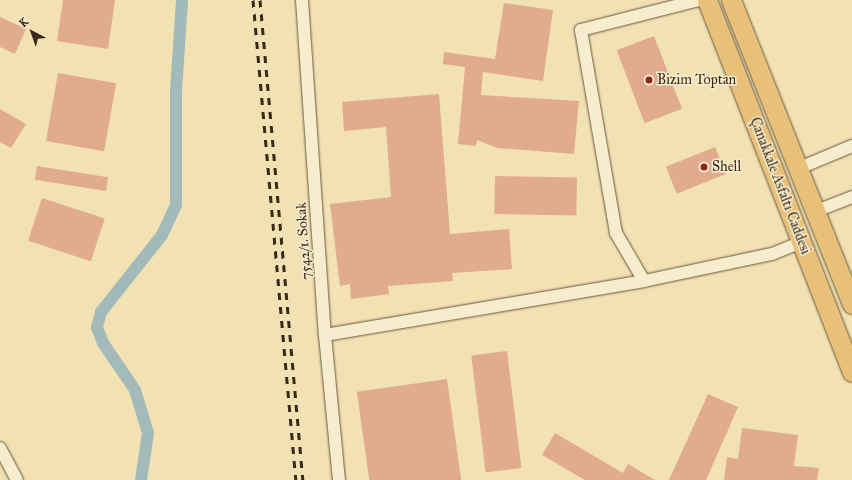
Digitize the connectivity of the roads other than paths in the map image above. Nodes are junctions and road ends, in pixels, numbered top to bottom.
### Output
1 (302, 0) edge
2 (699, 0) edge
3 (708, 0) edge
4 (731, 0) edge
5 (852, 146) edge
6 (797, 169) junction
7 (852, 197) edge
8 (814, 212) junction
9 (802, 242) junction
10 (644, 281) junction
11 (852, 304) edge
12 (325, 335) junction
13 (852, 372) edge
14 (0, 448) edge
15 (17, 480) edge
16 (339, 480) edge

1 - 12 street, 7542/1. Sokak
2 - 10 street
3 - 9 highway, Çanakkale Asfaltı Caddesi
4 - 6 highway, Çanakkale Asfaltı Caddesi
5 - 6 street
6 - 8 highway, Çanakkale Asfaltı Caddesi
7 - 8 street
8 - 11 highway, Çanakkale Asfaltı Caddesi
9 - 10 street
9 - 13 highway, Çanakkale Asfaltı Caddesi
10 - 12 street
12 - 16 street, 7542/1. Sokak
14 - 15 street

